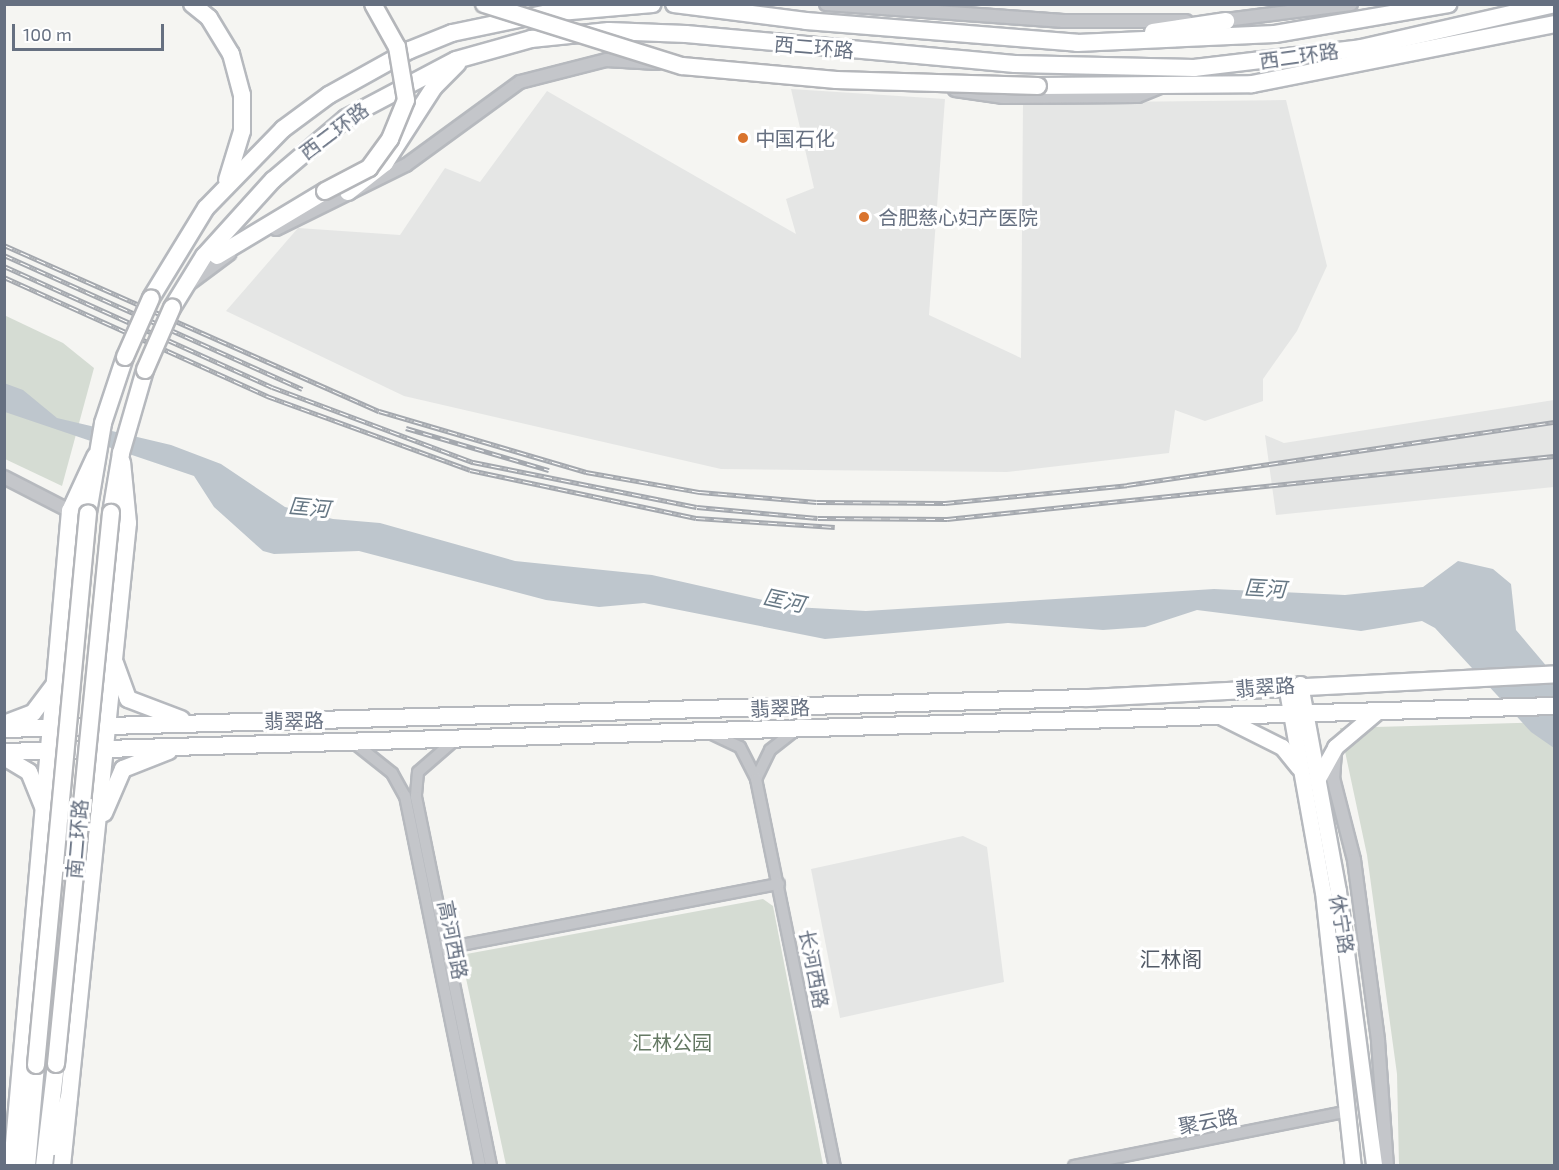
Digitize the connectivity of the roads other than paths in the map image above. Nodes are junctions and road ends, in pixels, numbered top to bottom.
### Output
1 (192, 4) edge
2 (373, 4) edge
3 (484, 4) edge
4 (653, 4) edge
5 (674, 4) edge
6 (826, 4) edge
7 (1351, 4) edge
8 (1448, 4) edge
9 (1554, 4) edge
10 (1326, 7) edge
11 (1227, 21) junction
12 (1554, 24) edge
13 (1077, 43) junction
14 (467, 57) junction
15 (1192, 68) junction
16 (1038, 86) junction
17 (1162, 87) junction
18 (226, 184) junction
19 (348, 192) junction
20 (184, 288) junction
21 (129, 427) joint
22 (96, 453) junction
23 (121, 453) junction
24 (4, 477) edge
25 (70, 512) junction
26 (114, 660) junction
27 (1554, 674) edge
28 (55, 683) junction
29 (1293, 685) junction
30 (1554, 705) edge
31 (1379, 710) junction
32 (1297, 713) junction
33 (1216, 715) junction
34 (187, 721) junction
35 (108, 724) junction
36 (4, 727) edge
37 (51, 727) junction
38 (798, 728) junction
39 (706, 731) junction
40 (456, 739) junction
41 (353, 742) junction
42 (178, 747) junction
43 (1335, 747) junction
44 (105, 749) junction
45 (49, 750) junction
46 (4, 752) edge
47 (4, 757) edge
48 (1300, 770) junction
49 (756, 779) junction
50 (1317, 780) junction
51 (44, 809) junction
52 (98, 827) junction
53 (779, 884) junction
54 (446, 948) junction
55 (69, 1097) junction
56 (19, 1102) junction
57 (1349, 1111) junction
58 (12, 1166) edge
59 (22, 1166) edge
60 (27, 1166) edge
61 (44, 1166) edge
62 (49, 1166) edge
63 (62, 1166) edge
64 (480, 1166) edge
65 (491, 1166) edge
66 (835, 1166) edge
67 (1074, 1166) edge
68 (1353, 1166) edge
69 (1374, 1166) edge
70 (1387, 1166) edge

1 - 18 main road
2 - 20 main road, bridge
3 - 16 main road, bridge
4 - 18 main road, 西二环路
5 - 13 main road, 西二环路
6 - 11 street
7 - 10 street
8 - 13 main road, 西二环路
9 - 15 main road, 西二环路
10 - 11 street
11 - 13 main road
12 - 17 main road, 西二环路
14 - 15 main road, 西二环路
14 - 19 main road
14 - 20 main road, 西二环路
15 - 16 main road
16 - 17 main road, 西二环路
17 - 19 street
18 - 22 main road, 西二环路, bridge
19 - 20 street
20 - 21 main road, 西二环路, bridge
21 - 23 main road, 南二环路
22 - 25 main road
22 - 60 main road, 南二环路, bridge
23 - 26 main road
23 - 61 main road, 南二环路, bridge
24 - 25 street
25 - 28 main road
26 - 34 main road
26 - 35 main road
27 - 29 main road, 翡翠路
28 - 36 main road
28 - 37 main road
29 - 32 main road, 休宁路
29 - 34 main road, 翡翠路
30 - 31 main road, 翡翠路
31 - 32 main road, 翡翠路
31 - 43 main road
32 - 33 main road, 翡翠路
32 - 48 main road, 休宁路
32 - 50 main road, 休宁路
33 - 38 main road, 翡翠路
33 - 48 main road
34 - 35 main road, 翡翠路
35 - 37 main road, 翡翠路
35 - 44 main road
36 - 37 main road, 翡翠路
37 - 45 main road
38 - 39 main road, 翡翠路
38 - 49 street
39 - 40 main road, 翡翠路
39 - 49 street, 长河西路
40 - 41 main road, 翡翠路
40 - 54 street, 高河西路
41 - 42 main road, 翡翠路
41 - 64 street, 高河西路
42 - 44 main road, 翡翠路
42 - 52 main road
43 - 50 main road
43 - 70 street
44 - 45 main road, 翡翠路
44 - 52 main road
45 - 46 main road, 翡翠路
45 - 51 main road
47 - 51 main road
48 - 57 main road, 休宁路
49 - 53 street, 长河西路
50 - 69 main road, 休宁路
51 - 56 main road
52 - 55 main road
53 - 54 street
53 - 66 street, 长河西路
54 - 65 street, 高河西路
55 - 62 main road
55 - 63 main road
56 - 58 main road
56 - 59 main road
57 - 67 street, 聚云路
57 - 68 main road, 休宁路

